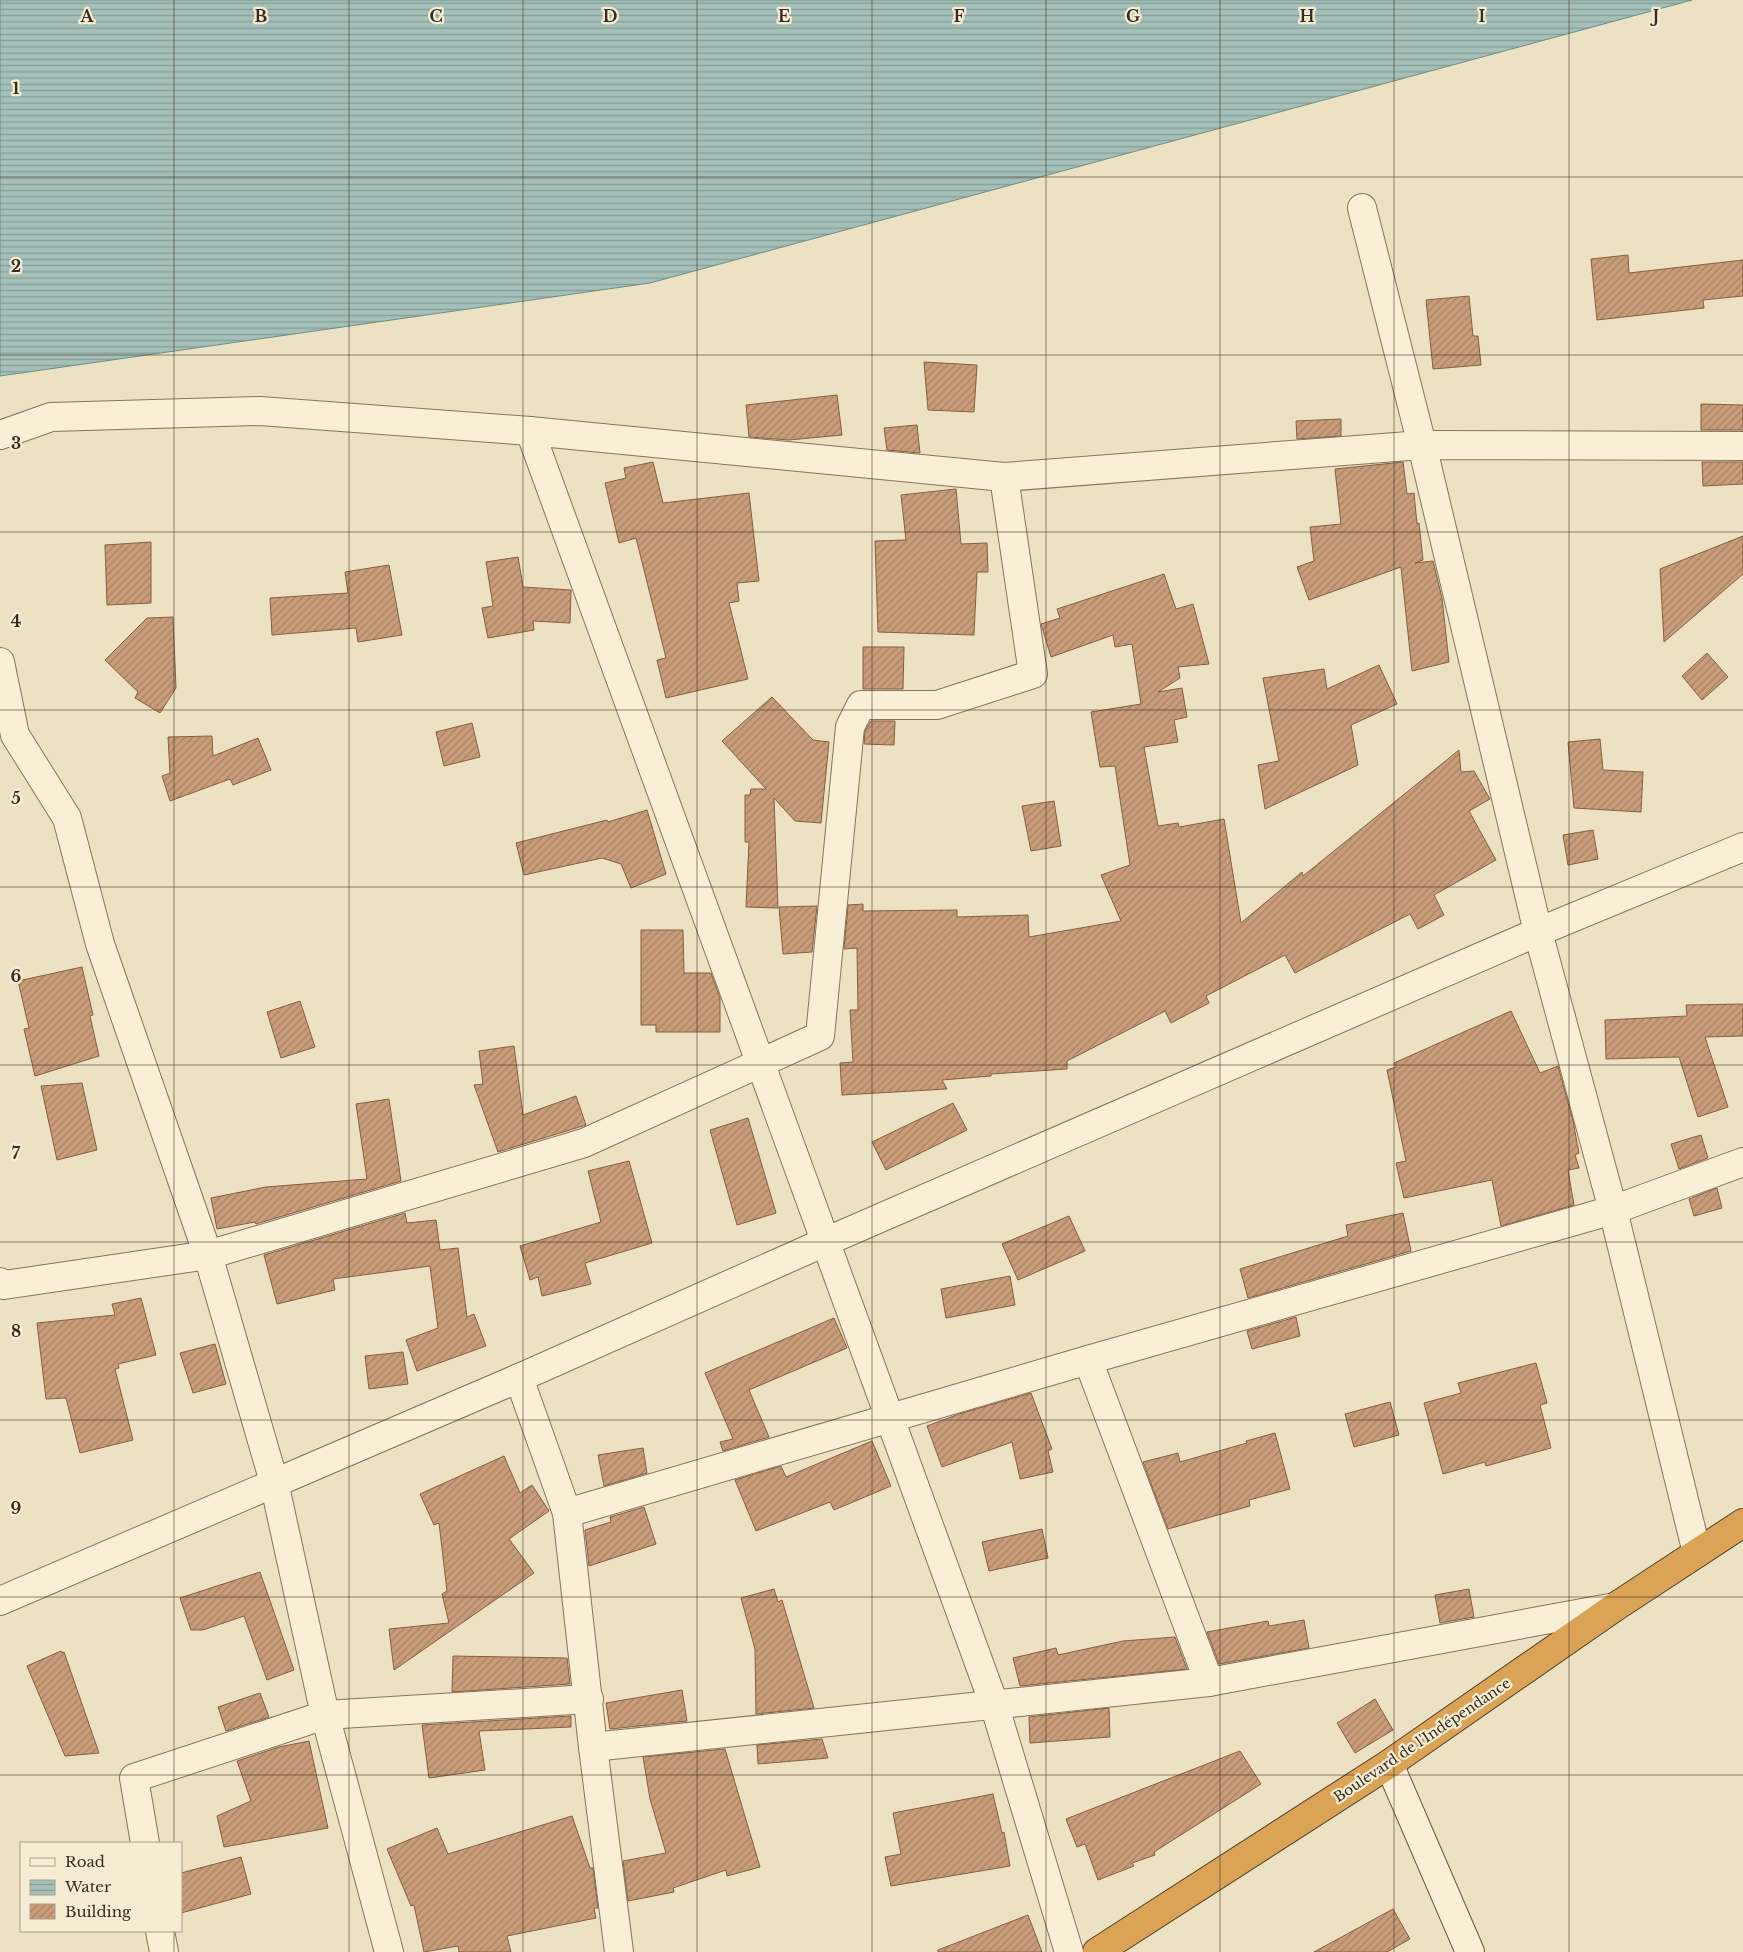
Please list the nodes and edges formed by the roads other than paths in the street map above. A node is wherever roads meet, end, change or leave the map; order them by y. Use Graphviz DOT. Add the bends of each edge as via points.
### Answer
graph roads {
  1 [pos="1362,208"];
  2 [pos="530,431"];
  3 [pos="0,434"];
  4 [pos="1422,445"];
  5 [pos="1743,446"];
  6 [pos="1004,477"];
  7 [pos="0,662"];
  8 [pos="7,742"];
  9 [pos="1743,847"];
  10 [pos="1538,932"];
  11 [pos="760,1063"];
  12 [pos="1743,1162"];
  13 [pos="1613,1210"];
  14 [pos="825,1242"];
  15 [pos="208,1254"];
  16 [pos="0,1282"];
  17 [pos="1088,1360"];
  18 [pos="520,1378"];
  19 [pos="890,1418"];
  20 [pos="274,1482"];
  21 [pos="566,1513"];
  22 [pos="1743,1523"];
  23 [pos="1697,1553"];
  24 [pos="0,1601"];
  25 [pos="1616,1607"];
  26 [pos="1209,1682"];
  27 [pos="588,1699"];
  28 [pos="994,1704"];
  29 [pos="325,1715"];
  30 [pos="593,1747"];
  31 [pos="1388,1764"];
  32 [pos="145,1842"];
  33 [pos="160,1932"];
  34 [pos="164,1952"];
  35 [pos="387,1952"];
  36 [pos="619,1952"];
  37 [pos="1069,1952"];
  38 [pos="1097,1952"];
  39 [pos="1470,1952"];
  1 -- 4 [label="street"];
  2 -- 3 [label="street" via="260,411 51,417"];
  2 -- 6 [label="street"];
  2 -- 11 [label="street"];
  4 -- 5 [label="street"];
  4 -- 6 [label="street"];
  4 -- 10 [label="street"];
  6 -- 11 [label="street" via="1033,674 937,705 861,705 850,727 820,1036"];
  7 -- 8 [label="street"];
  8 -- 15 [label="street" via="67,818 100,944"];
  9 -- 10 [label="street"];
  10 -- 13 [label="street"];
  10 -- 14 [label="street"];
  11 -- 14 [label="street"];
  11 -- 15 [label="street" via="584,1143"];
  12 -- 13 [label="street"];
  13 -- 17 [label="street"];
  13 -- 23 [label="street"];
  14 -- 18 [label="street"];
  14 -- 19 [label="street"];
  15 -- 16 [label="street" via="4,1285"];
  15 -- 20 [label="street"];
  17 -- 19 [label="street"];
  17 -- 26 [label="street"];
  18 -- 20 [label="street"];
  18 -- 21 [label="street"];
  19 -- 21 [label="street"];
  19 -- 28 [label="street"];
  20 -- 24 [label="street"];
  20 -- 29 [label="street"];
  21 -- 27 [label="street"];
  22 -- 23 [label="highway, Boulevard de l'Indépendance"];
  23 -- 25 [label="highway, Boulevard de l'Indépendance"];
  25 -- 26 [label="street"];
  25 -- 31 [label="highway, Boulevard de l'Indépendance"];
  26 -- 28 [label="street"];
  27 -- 29 [label="street"];
  27 -- 30 [label="street"];
  28 -- 30 [label="street"];
  28 -- 37 [label="street"];
  29 -- 32 [label="street" via="134,1778"];
  29 -- 35 [label="street"];
  30 -- 36 [label="street"];
  31 -- 38 [label="highway, Boulevard de l'Indépendance"];
  31 -- 39 [label="street"];
  33 -- 34 [label="street"];
}
